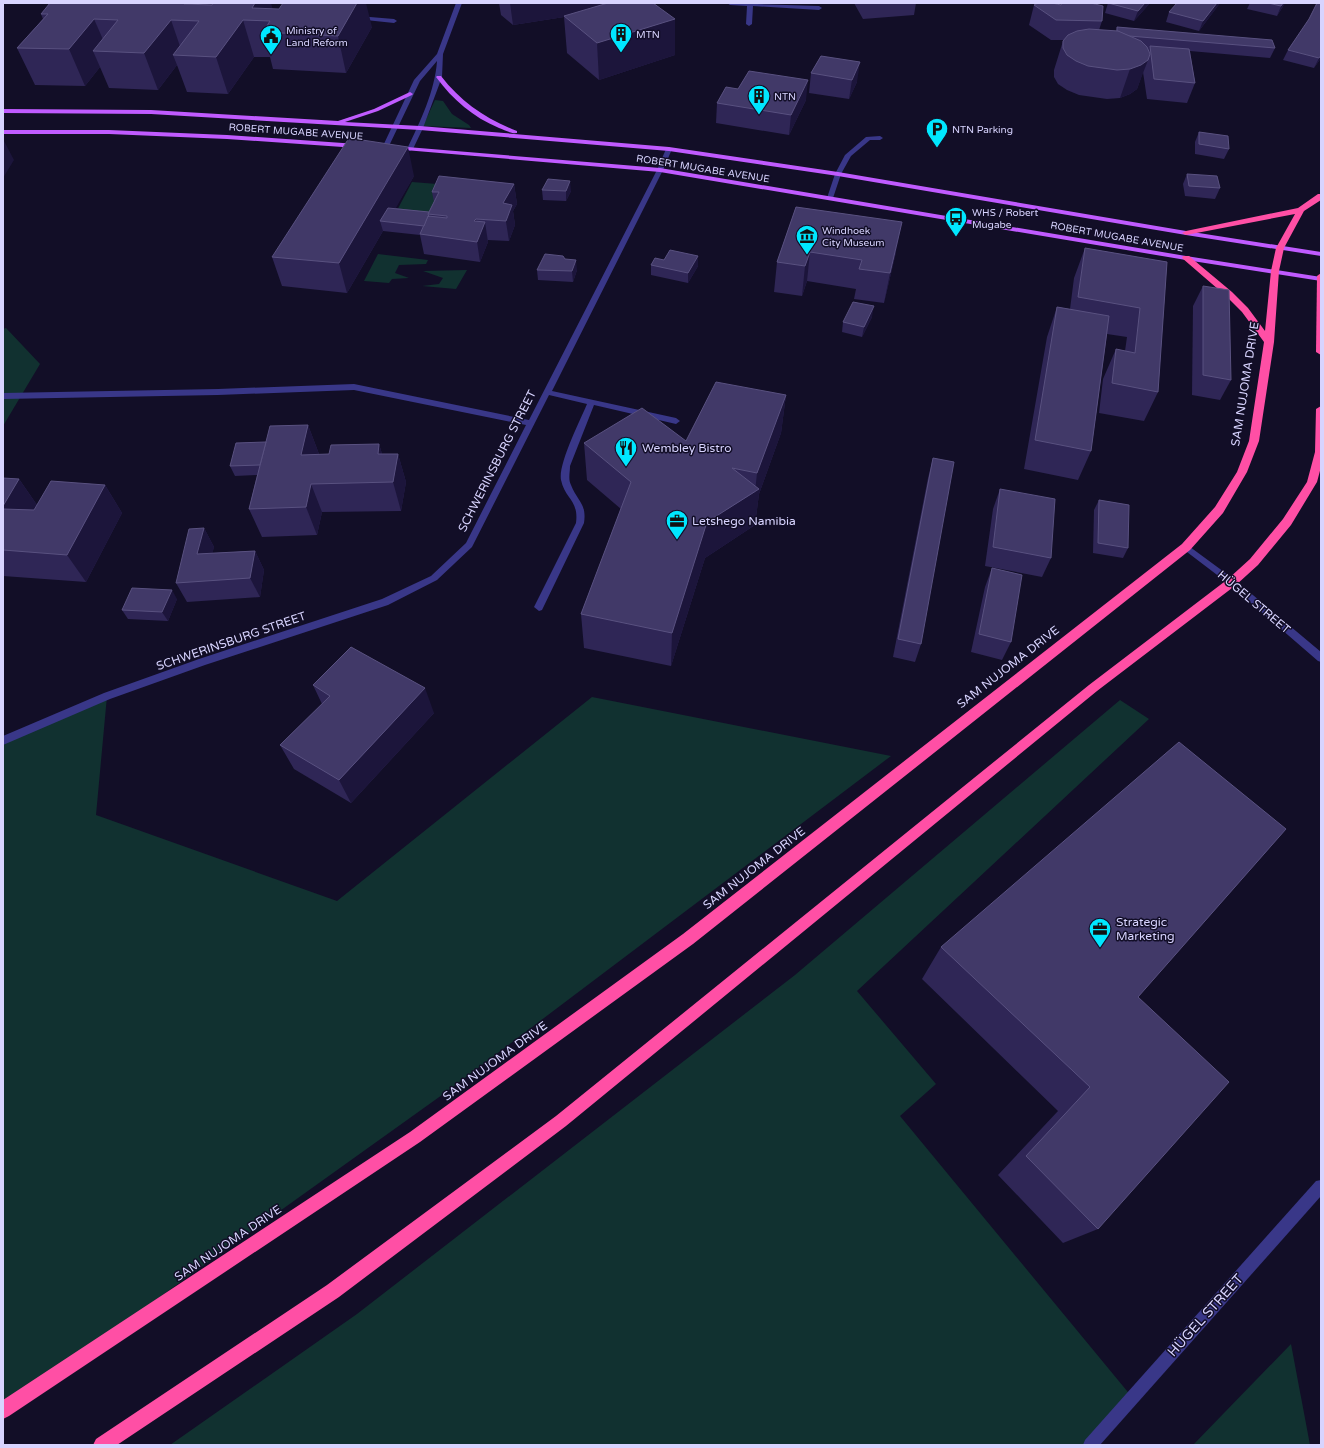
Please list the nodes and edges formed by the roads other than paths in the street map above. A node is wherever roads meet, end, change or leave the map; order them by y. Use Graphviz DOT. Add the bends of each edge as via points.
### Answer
graph roads {
  1 [pos="459,3"];
  2 [pos="730,3"];
  3 [pos="750,4"];
  4 [pos="819,8"];
  5 [pos="348,18"];
  6 [pos="394,21"];
  7 [pos="750,24"];
  8 [pos="440,54"];
  9 [pos="439,77"];
  10 [pos="410,94"];
  11 [pos="3,111"];
  12 [pos="328,124"];
  13 [pos="394,127"];
  14 [pos="420,128"];
  15 [pos="3,132"];
  16 [pos="531,137"];
  17 [pos="880,138"];
  18 [pos="361,146"];
  19 [pos="377,147"];
  20 [pos="385,148"];
  21 [pos="669,148"];
  22 [pos="410,149"];
  23 [pos="660,170"];
  24 [pos="838,174"];
  25 [pos="1321,196"];
  26 [pos="830,198"];
  27 [pos="1301,210"];
  28 [pos="1186,233"];
  29 [pos="1280,248"];
  30 [pos="1321,254"];
  31 [pos="1186,258"];
  32 [pos="1276,271"];
  33 [pos="1321,278"];
  34 [pos="1269,342"];
  35 [pos="1321,352"];
  36 [pos="546,392"];
  37 [pos="3,396"];
  38 [pos="591,403"];
  39 [pos="1321,409"];
  40 [pos="676,421"];
  41 [pos="530,423"];
  42 [pos="1186,547"];
  43 [pos="1232,582"];
  44 [pos="539,607"];
  45 [pos="1321,658"];
  46 [pos="3,741"];
  47 [pos="1321,1186"];
  48 [pos="3,1410"];
  49 [pos="102,1445"];
  50 [pos="1090,1445"];
  1 -- 8 [label="street"];
  2 -- 3 [label="street"];
  3 -- 4 [label="street"];
  3 -- 7 [label="street"];
  5 -- 6 [label="street"];
  8 -- 9 [label="street"];
  8 -- 10 [label="street" via="417,80"];
  9 -- 14 [label="street"];
  9 -- 16 [label="main road" via="459,101 479,115 499,127"];
  10 -- 12 [label="main road" via="356,118"];
  10 -- 13 [label="street"];
  11 -- 12 [label="main road, ROBERT MUGABE AVENUE" via="151,112"];
  12 -- 13 [label="main road, ROBERT MUGABE AVENUE"];
  13 -- 14 [label="main road, ROBERT MUGABE AVENUE"];
  13 -- 20 [label="street"];
  14 -- 16 [label="main road, ROBERT MUGABE AVENUE"];
  14 -- 22 [label="street"];
  15 -- 18 [label="main road, ROBERT MUGABE AVENUE" via="141,133"];
  16 -- 21 [label="main road, ROBERT MUGABE AVENUE"];
  17 -- 24 [label="street" via="868,138 848,155"];
  19 -- 20 [label="main road, ROBERT MUGABE AVENUE"];
  20 -- 22 [label="main road, ROBERT MUGABE AVENUE"];
  21 -- 23 [label="street, SCHWERINSBURG STREET"];
  21 -- 24 [label="main road, ROBERT MUGABE AVENUE"];
  22 -- 23 [label="main road, ROBERT MUGABE AVENUE"];
  23 -- 26 [label="main road, ROBERT MUGABE AVENUE"];
  23 -- 36 [label="street, SCHWERINSBURG STREET"];
  24 -- 26 [label="street"];
  24 -- 28 [label="main road, ROBERT MUGABE AVENUE"];
  25 -- 27 [label="highway, SAM NUJOMA DRIVE"];
  26 -- 31 [label="main road, ROBERT MUGABE AVENUE"];
  27 -- 28 [label="highway"];
  27 -- 29 [label="highway, SAM NUJOMA DRIVE"];
  28 -- 29 [label="main road, ROBERT MUGABE AVENUE"];
  29 -- 30 [label="main road, ROBERT MUGABE AVENUE"];
  29 -- 32 [label="highway, SAM NUJOMA DRIVE"];
  31 -- 32 [label="main road, ROBERT MUGABE AVENUE"];
  31 -- 34 [label="highway" via="1245,310"];
  32 -- 33 [label="main road, ROBERT MUGABE AVENUE"];
  32 -- 34 [label="highway, SAM NUJOMA DRIVE"];
  33 -- 35 [label="highway"];
  34 -- 42 [label="highway, SAM NUJOMA DRIVE" via="1254,440 1242,472 1219,510"];
  36 -- 38 [label="street"];
  36 -- 41 [label="street, SCHWERINSBURG STREET"];
  37 -- 41 [label="street" via="354,387"];
  38 -- 40 [label="street"];
  38 -- 44 [label="street" via="565,473 565,480 580,505 581,517"];
  39 -- 43 [label="highway" via="1320,452 1312,482 1287,522 1254,562"];
  41 -- 46 [label="street, SCHWERINSBURG STREET" via="469,545 434,578 386,602 107,696"];
  42 -- 43 [label="street, HÜGEL STREET"];
  42 -- 48 [label="highway, SAM NUJOMA DRIVE" via="682,944 415,1137"];
  43 -- 45 [label="street, HÜGEL STREET"];
  43 -- 49 [label="highway" via="1093,688 561,1121 333,1291"];
  47 -- 50 [label="street, HÜGEL STREET"];
}
